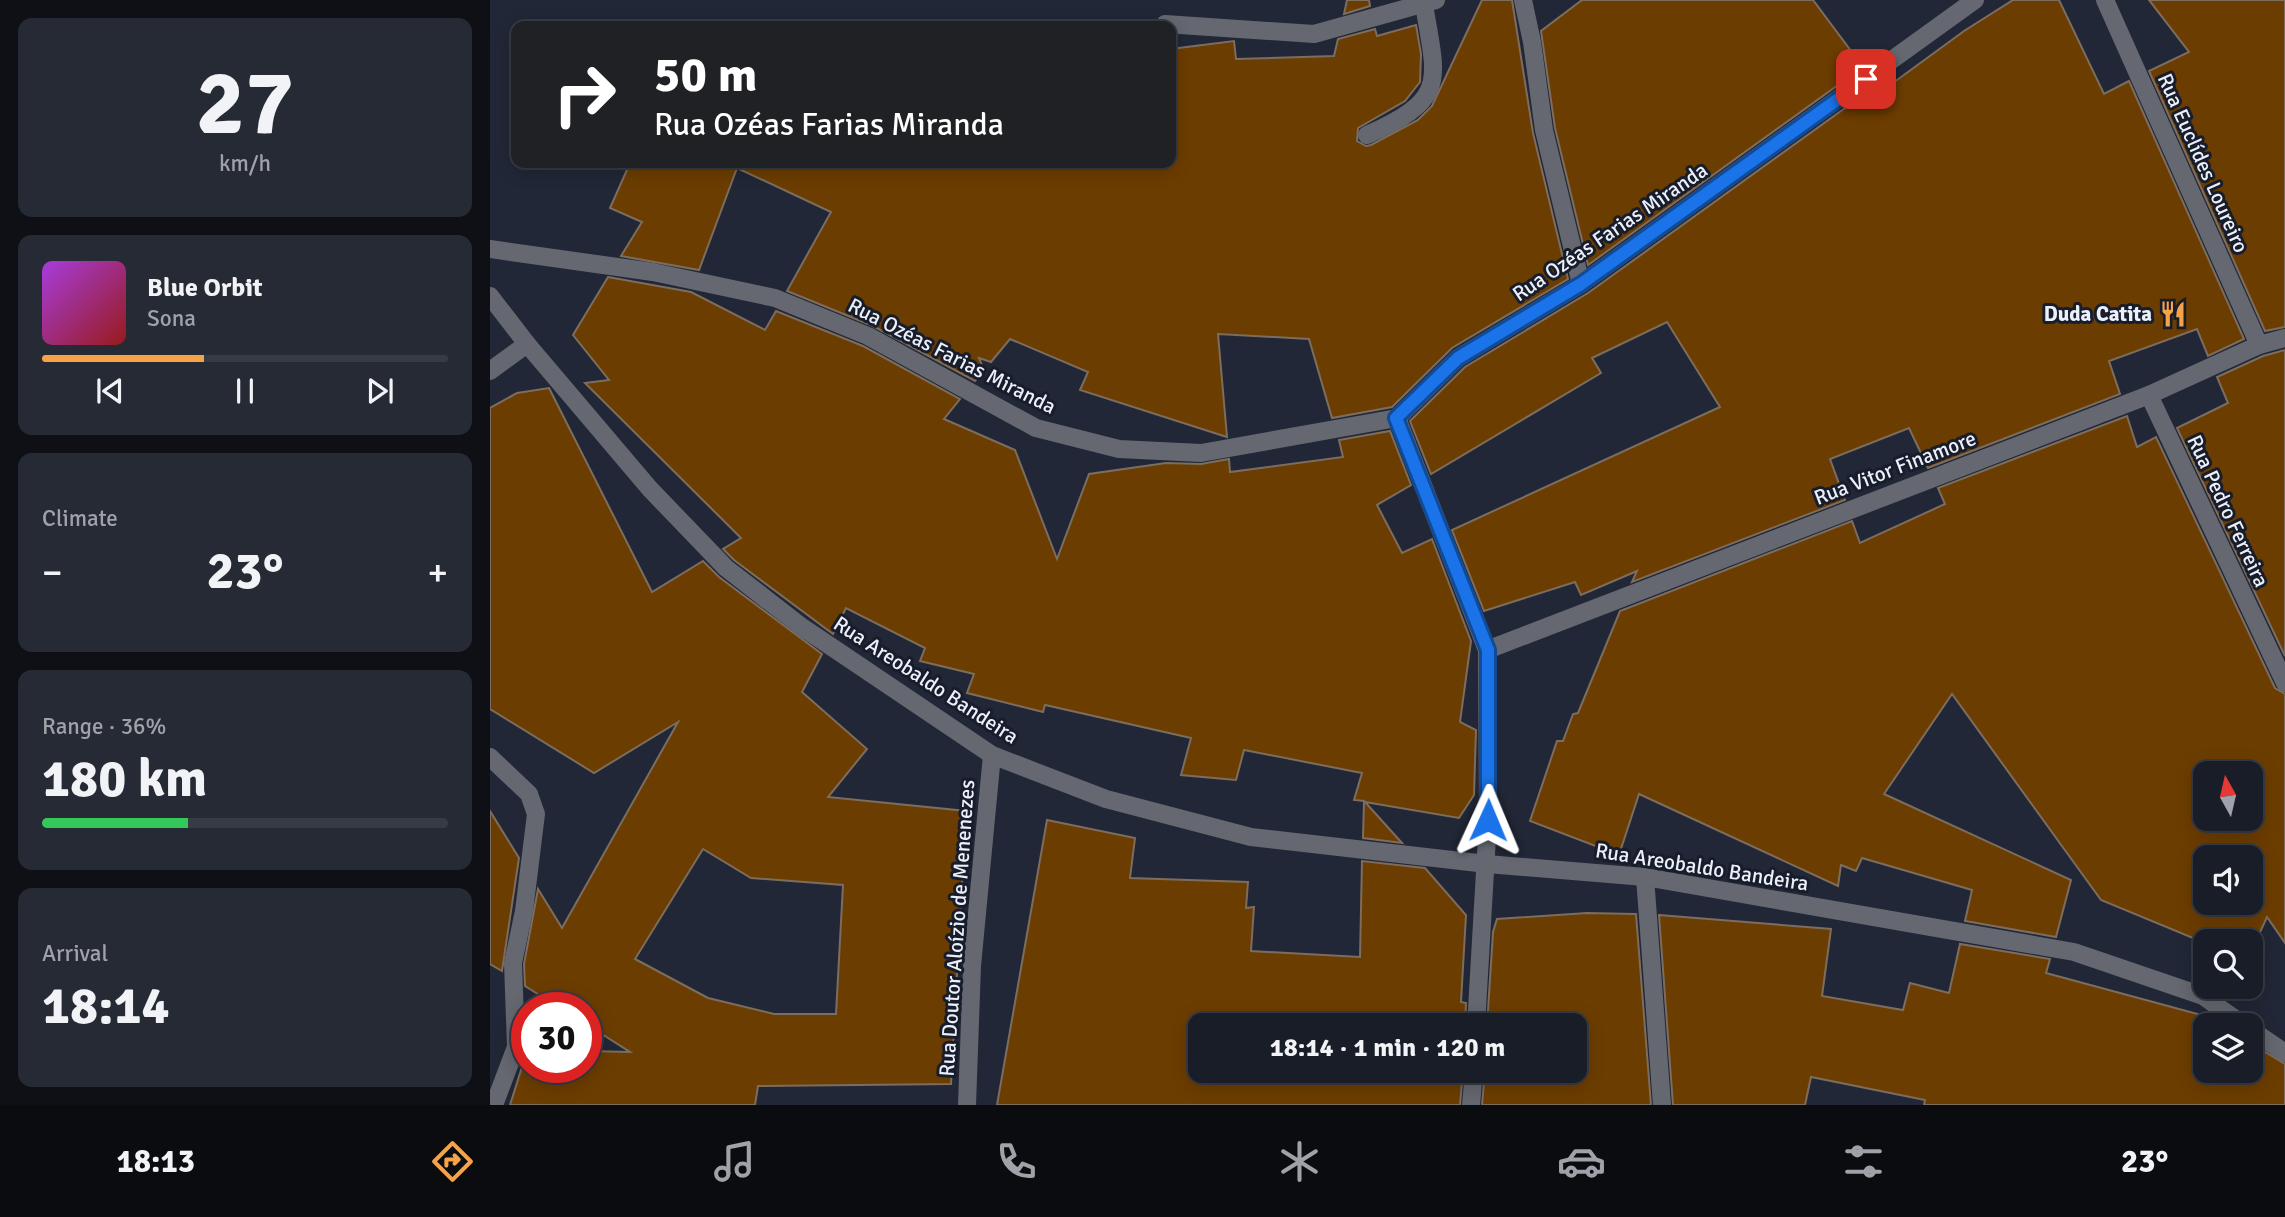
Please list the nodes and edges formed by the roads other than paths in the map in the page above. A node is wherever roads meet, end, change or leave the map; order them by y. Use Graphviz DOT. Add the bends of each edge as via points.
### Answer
graph roads {
  1 [pos="1523,0"];
  2 [pos="1975,0"];
  3 [pos="2105,0"];
  4 [pos="1430,2"];
  5 [pos="1176,25"];
  6 [pos="1367,135"];
  7 [pos="490,249"];
  8 [pos="1581,284"];
  9 [pos="490,296"];
  10 [pos="2285,338"];
  11 [pos="527,344"];
  12 [pos="2259,345"];
  13 [pos="490,371"];
  14 [pos="2149,395"];
  15 [pos="1396,418"];
  16 [pos="1488,650"];
  17 [pos="2285,683"];
  18 [pos="992,755"];
  19 [pos="490,757"];
  20 [pos="1487,864"];
  21 [pos="1645,877"];
  22 [pos="1477,1013"];
  23 [pos="2227,1013"];
  24 [pos="2263,1038"];
  25 [pos="2285,1054"];
  26 [pos="1473,1083"];
  27 [pos="495,1105"];
  28 [pos="967,1105"];
  29 [pos="1471,1105"];
  30 [pos="1662,1105"];
  1 -- 8 [label="street" via="1544,130"];
  2 -- 8 [label="street, Rua Ozéas Farias Miranda"];
  3 -- 12 [label="street, Rua Euclídes Loureiro"];
  4 -- 5 [label="street" via="1314,34"];
  4 -- 6 [label="street" via="1436,72 1430,93 1400,120"];
  7 -- 15 [label="street, Rua Ozéas Farias Miranda" via="653,272 775,298 869,336 1036,428 1119,449 1201,453"];
  8 -- 15 [label="street, Rua Ozéas Farias Miranda" via="1458,358"];
  9 -- 11 [label="street, Rua Areobaldo Bandeira"];
  10 -- 12 [label="street, Rua Vitor Finamore"];
  11 -- 13 [label="street"];
  11 -- 18 [label="street, Rua Areobaldo Bandeira" via="650,489 726,568 802,627"];
  12 -- 14 [label="street, Rua Vitor Finamore"];
  14 -- 16 [label="street, Rua Vitor Finamore"];
  14 -- 17 [label="street, Rua Pedro Ferreira"];
  15 -- 16 [label="street"];
  16 -- 20 [label="street"];
  18 -- 20 [label="street, Rua Areobaldo Bandeira" via="1106,799 1251,837"];
  18 -- 28 [label="street, Rua Doutor Aloízio de Menenezes" via="972,966"];
  19 -- 27 [label="street" via="529,794 536,814 513,963 516,1047"];
  20 -- 21 [label="street, Rua Areobaldo Bandeira"];
  20 -- 22 [label="street"];
  21 -- 23 [label="street, Rua Areobaldo Bandeira" via="2074,952 2203,996"];
  21 -- 30 [label="street"];
  24 -- 25 [label="street"];
  26 -- 29 [label="street"];
}
